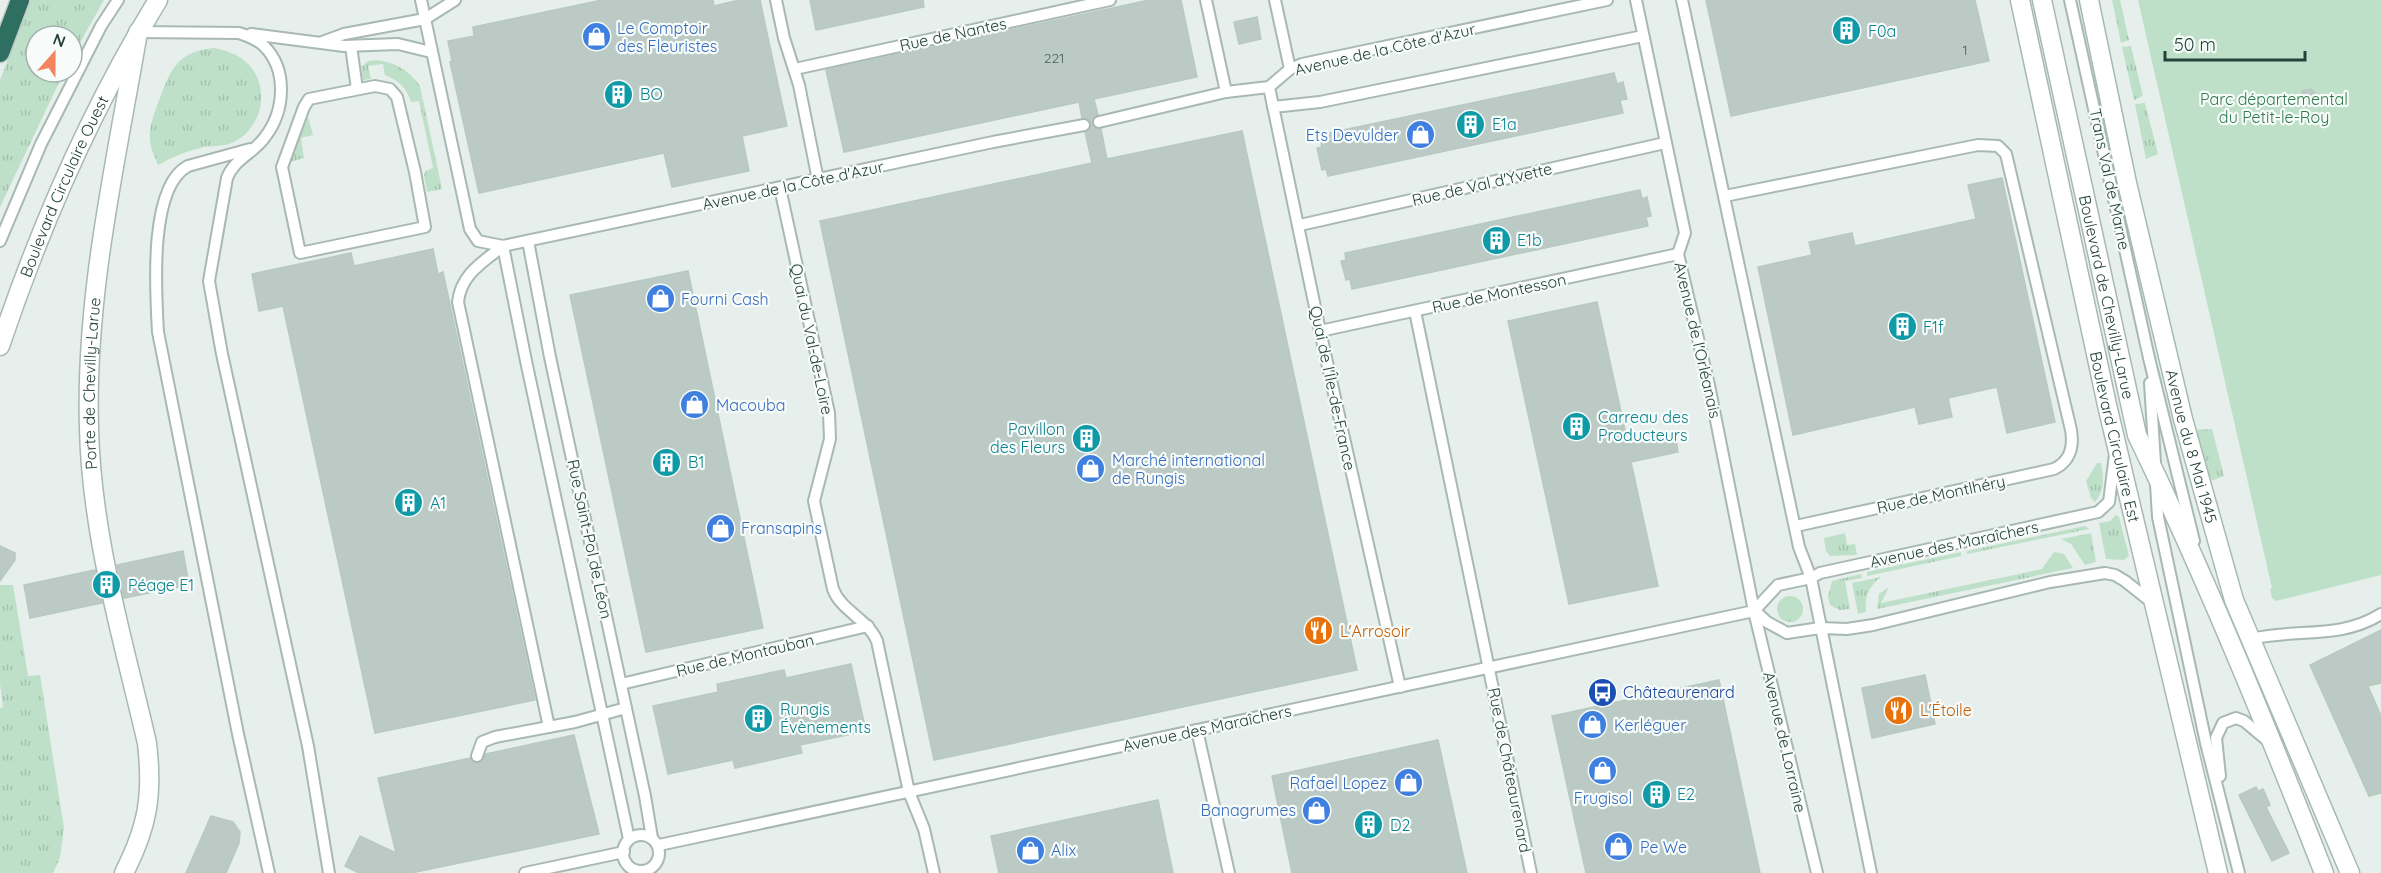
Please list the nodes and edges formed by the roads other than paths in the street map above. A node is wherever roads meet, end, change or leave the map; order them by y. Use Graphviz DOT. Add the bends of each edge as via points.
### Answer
graph roads {
  1 [pos="20,0"];
  2 [pos="118,0"];
  3 [pos="158,0"];
  4 [pos="421,0"];
  5 [pos="455,0"];
  6 [pos="776,0"];
  7 [pos="1110,0"];
  8 [pos="1206,0"];
  9 [pos="1275,0"];
  10 [pos="1607,0"];
  11 [pos="1636,0"];
  12 [pos="1682,0"];
  13 [pos="2020,0"];
  14 [pos="2042,0"];
  15 [pos="2070,0"];
  16 [pos="2089,0"];
  17 [pos="425,19"];
  18 [pos="138,32"];
  19 [pos="239,33"];
  20 [pos="1643,36"];
  21 [pos="316,43"];
  22 [pos="351,46"];
  23 [pos="431,52"];
  24 [pos="0,53"];
  25 [pos="795,69"];
  26 [pos="1290,69"];
  27 [pos="1269,87"];
  28 [pos="357,89"];
  29 [pos="1226,92"];
  30 [pos="1273,106"];
  31 [pos="1099,122"];
  32 [pos="1084,125"];
  33 [pos="1665,143"];
  34 [pos="256,147"];
  35 [pos="818,180"];
  36 [pos="780,188"];
  37 [pos="1725,196"];
  38 [pos="1300,225"];
  39 [pos="0,241"];
  40 [pos="528,241"];
  41 [pos="503,246"];
  42 [pos="1678,254"];
  43 [pos="1415,311"];
  44 [pos="1320,331"];
  45 [pos="0,346"];
  46 [pos="2149,358"];
  47 [pos="2117,449"];
  48 [pos="2155,471"];
  49 [pos="1796,526"];
  50 [pos="1811,578"];
  51 [pos="2205,585"];
  52 [pos="2154,604"];
  53 [pos="1754,611"];
  54 [pos="2381,614"];
  55 [pos="868,626"];
  56 [pos="1820,628"];
  57 [pos="2252,639"];
  58 [pos="1490,666"];
  59 [pos="621,684"];
  60 [pos="1400,687"];
  61 [pos="626,708"];
  62 [pos="602,714"];
  63 [pos="549,727"];
  64 [pos="1197,730"];
  65 [pos="2273,745"];
  66 [pos="477,756"];
  67 [pos="909,792"];
  68 [pos="2223,806"];
  69 [pos="629,838"];
  70 [pos="655,841"];
  71 [pos="624,852"];
  72 [pos="643,872"];
  73 [pos="124,873"];
  74 [pos="269,873"];
  75 [pos="328,873"];
  76 [pos="525,873"];
  77 [pos="934,873"];
  78 [pos="1229,873"];
  79 [pos="1532,873"];
  80 [pos="1816,873"];
  81 [pos="1871,873"];
  82 [pos="2218,873"];
  83 [pos="2239,873"];
  84 [pos="2324,873"];
  85 [pos="2350,873"];
  1 -- 24 [label="highway"];
  2 -- 39 [label="lane" via="41,144"];
  3 -- 18 [label="street, Boulevard Circulaire Ouest"];
  4 -- 17 [label="lane"];
  5 -- 17 [label="lane"];
  6 -- 25 [label="lane"];
  7 -- 25 [label="lane, Rue de Nantes"];
  8 -- 29 [label="lane"];
  9 -- 26 [label="lane"];
  10 -- 26 [label="lane, Avenue de la Côte d'Azur"];
  11 -- 20 [label="lane, Avenue de l'Orléanais"];
  12 -- 37 [label="lane"];
  13 -- 47 [label="street, Boulevard Circulaire Est"];
  14 -- 48 [label="street, Boulevard de Chevilly-Larue" via="2130,412"];
  15 -- 46 [label="lane, Trans Val de Marne"];
  16 -- 57 [label="street, Avenue du 8 Mai 1945" via="2183,419 2234,600"];
  17 -- 21 [label="lane"];
  17 -- 23 [label="lane"];
  18 -- 19 [label="lane"];
  18 -- 45 [label="street, Boulevard Circulaire Ouest" via="56,194"];
  18 -- 73 [label="street, Porte de Chevilly-Larue" via="101,249 90,358 89,428 96,505 150,763 147,818"];
  19 -- 21 [label="lane"];
  19 -- 34 [label="lane" via="264,46 276,64 281,82 275,122"];
  20 -- 30 [label="lane" via="1320,102"];
  20 -- 33 [label="lane, Avenue de l'Orléanais"];
  21 -- 22 [label="lane"];
  22 -- 23 [label="lane" via="398,44"];
  22 -- 28 [label="lane"];
  23 -- 41 [label="lane" via="470,229 478,241"];
  25 -- 35 [label="lane"];
  26 -- 27 [label="lane, Avenue de la Côte d'Azur"];
  27 -- 29 [label="lane"];
  27 -- 30 [label="lane, Quai de l'Île-de-France"];
  28 -- 28 [label="lane" via="306,101 282,163 300,253 424,227 395,92 385,86"];
  29 -- 31 [label="lane"];
  30 -- 38 [label="lane, Quai de l'Île-de-France"];
  32 -- 35 [label="lane, Avenue de la Côte d'Azur"];
  33 -- 38 [label="lane, Rue de Val d'Yvette"];
  33 -- 42 [label="lane, Avenue de l'Orléanais" via="1685,233"];
  34 -- 74 [label="lane" via="188,166 176,176 166,196 159,229 155,285 158,332"];
  34 -- 75 [label="lane" via="230,171 209,281 308,746"];
  35 -- 36 [label="lane, Avenue de la Côte d'Azur"];
  36 -- 40 [label="lane, Avenue de la Côte d'Azur"];
  36 -- 55 [label="lane, Quai du Val-de-Loire" via="829,413 830,439 814,501 834,593"];
  37 -- 49 [label="lane"];
  37 -- 49 [label="lane, Rue de Montlhéry" via="1978,145 1998,146 2006,154 2073,443 2066,460 2054,469"];
  38 -- 44 [label="lane, Quai de l'Île-de-France"];
  40 -- 41 [label="lane, Avenue de la Côte d'Azur"];
  40 -- 59 [label="lane, Rue Saint-Pol de Léon"];
  41 -- 62 [label="lane, Rue Saint-Pol de Léon"];
  41 -- 63 [label="lane" via="466,276 458,302"];
  42 -- 43 [label="lane, Rue de Montesson"];
  42 -- 53 [label="lane, Avenue de l'Orléanais"];
  43 -- 44 [label="lane, Rue de Montesson"];
  43 -- 58 [label="lane, Rue de Châteaurenard"];
  44 -- 60 [label="lane, Quai de l'Île-de-France"];
  46 -- 48 [label="lane"];
  46 -- 51 [label="lane"];
  47 -- 50 [label="lane, Avenue des Maraîchers" via="2109,502 2098,512 1831,570"];
  47 -- 52 [label="street, Boulevard Circulaire Est"];
  48 -- 51 [label="street, Boulevard de Chevilly-Larue"];
  48 -- 68 [label="lane" via="2158,517"];
  49 -- 50 [label="lane"];
  50 -- 53 [label="lane, Avenue des Maraîchers" via="1778,585"];
  50 -- 56 [label="lane"];
  51 -- 65 [label="street, Boulevard de Chevilly-Larue"];
  52 -- 56 [label="lane" via="2125,581 2105,573 2050,582 1873,625"];
  52 -- 82 [label="street, Boulevard Circulaire Est"];
  53 -- 56 [label="lane" via="1787,633"];
  53 -- 58 [label="lane, Avenue des Maraîchers"];
  53 -- 80 [label="lane, Avenue de Lorraine"];
  54 -- 57 [label="lane" via="2366,623 2317,634 2277,633"];
  55 -- 59 [label="lane, Rue de Montauban"];
  55 -- 67 [label="lane, Quai du Val-de-Loire" via="877,641"];
  56 -- 81 [label="lane"];
  57 -- 85 [label="street, Avenue du 8 Mai 1945"];
  58 -- 60 [label="lane, Avenue des Maraîchers"];
  58 -- 79 [label="lane, Rue de Châteaurenard"];
  59 -- 61 [label="lane, Rue Saint-Pol de Léon"];
  60 -- 64 [label="lane, Avenue des Maraîchers"];
  61 -- 62 [label="lane"];
  61 -- 70 [label="lane, Rue Saint-Pol de Léon"];
  62 -- 63 [label="lane"];
  62 -- 69 [label="lane, Rue Saint-Pol de Léon"];
  63 -- 66 [label="lane" via="482,742"];
  64 -- 67 [label="lane, Avenue des Maraîchers"];
  64 -- 78 [label="lane"];
  65 -- 68 [label="lane" via="2244,721 2236,718 2223,723 2216,738"];
  65 -- 84 [label="street, Boulevard de Chevilly-Larue"];
  67 -- 70 [label="lane, Avenue des Maraîchers"];
  67 -- 77 [label="lane, Quai du Val-de-Loire" via="924,829"];
  68 -- 83 [label="lane"];
  69 -- 70 [label="lane" via="642,835"];
  69 -- 71 [label="lane"];
  70 -- 72 [label="lane" via="660,853 654,866"];
  71 -- 72 [label="lane" via="630,867"];
  71 -- 76 [label="lane"];
}
